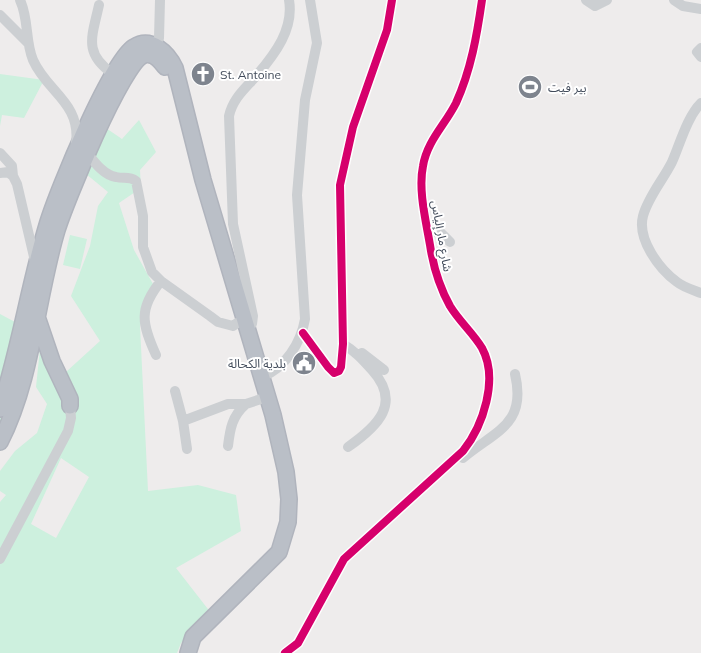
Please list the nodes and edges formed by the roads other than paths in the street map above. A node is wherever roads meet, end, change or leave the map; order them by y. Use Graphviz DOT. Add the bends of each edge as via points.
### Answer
graph roads {
  1 [pos="20,0"];
  2 [pos="160,0"];
  3 [pos="289,0"];
  4 [pos="310,0"];
  5 [pos="392,0"];
  6 [pos="482,0"];
  7 [pos="586,0"];
  8 [pos="607,0"];
  9 [pos="674,0"];
  10 [pos="99,5"];
  11 [pos="701,9"];
  12 [pos="0,16"];
  13 [pos="28,42"];
  14 [pos="154,45"];
  15 [pos="701,48"];
  16 [pos="701,57"];
  17 [pos="113,74"];
  18 [pos="701,103"];
  19 [pos="82,152"];
  20 [pos="0,153"];
  21 [pos="0,173"];
  22 [pos="13,176"];
  23 [pos="428,234"];
  24 [pos="450,242"];
  25 [pos="36,264"];
  26 [pos="161,281"];
  27 [pos="701,293"];
  28 [pos="36,314"];
  29 [pos="241,325"];
  30 [pos="33,331"];
  31 [pos="303,333"];
  32 [pos="343,344"];
  33 [pos="354,352"];
  34 [pos="156,355"];
  35 [pos="45,357"];
  36 [pos="26,363"];
  37 [pos="384,370"];
  38 [pos="515,374"];
  39 [pos="262,377"];
  40 [pos="175,391"];
  41 [pos="261,399"];
  42 [pos="246,404"];
  43 [pos="70,406"];
  44 [pos="0,410"];
  45 [pos="183,422"];
  46 [pos="0,442"];
  47 [pos="228,446"];
  48 [pos="348,447"];
  49 [pos="187,449"];
  50 [pos="445,468"];
  51 [pos="0,559"];
  52 [pos="260,569"];
  53 [pos="188,653"];
  54 [pos="285,653"];
  1 -- 13 [label="street" via="28,26"];
  2 -- 14 [label="street" via="159,38"];
  3 -- 29 [label="street" via="290,18 282,40 234,102 229,116 233,224 253,316 252,324"];
  4 -- 31 [label="street" via="317,42 305,100 297,195 306,303"];
  5 -- 32 [label="street" via="387,30 354,127 340,185"];
  6 -- 23 [label="street, شارع مار إلياس" via="476,41 463,85 449,115 432,139 423,164"];
  7 -- 8 [label="street" via="594,6"];
  9 -- 11 [label="street" via="683,6"];
  10 -- 17 [label="street" via="92,50 98,64"];
  12 -- 13 [label="street"];
  13 -- 19 [label="street" via="39,71 68,105"];
  14 -- 17 [label="highway" via="147,43 134,47"];
  14 -- 29 [label="highway" via="169,56 175,68"];
  15 -- 16 [label="street" via="697,52"];
  17 -- 19 [label="highway"];
  18 -- 27 [label="street" via="643,214 641,226 648,246 668,274 678,283"];
  19 -- 25 [label="highway" via="53,207"];
  19 -- 26 [label="street" via="110,175 136,181 143,216 144,252 152,272"];
  19 -- 28 [label="highway"];
  19 -- 29 [label="highway" via="133,64 146,55 159,59 165,67 176,101"];
  20 -- 22 [label="street" via="12,166"];
  21 -- 22 [label="street" via="8,172"];
  22 -- 25 [label="street"];
  23 -- 24 [label="street" via="431,231 442,233"];
  23 -- 50 [label="street, شارع مار إلياس" via="440,285 451,307 482,348 488,378 486,408 476,433"];
  25 -- 44 [label="highway"];
  26 -- 29 [label="street" via="218,322"];
  26 -- 34 [label="street" via="148,299 144,320"];
  28 -- 30 [label="highway"];
  28 -- 43 [label="highway"];
  29 -- 39 [label="highway"];
  29 -- 41 [label="highway"];
  30 -- 35 [label="highway"];
  30 -- 36 [label="highway"];
  31 -- 32 [label="street" via="334,372 339,372 341,367"];
  31 -- 39 [label="street" via="281,366"];
  32 -- 33 [label="street"];
  33 -- 37 [label="street" via="364,354"];
  33 -- 48 [label="street" via="382,383 387,400 375,424"];
  35 -- 36 [label="highway"];
  35 -- 43 [label="highway"];
  36 -- 46 [label="highway" via="12,415"];
  38 -- 50 [label="street" via="517,401 509,423 452,467"];
  39 -- 52 [label="highway" via="284,463 289,508 285,537 279,552 272,562"];
  40 -- 45 [label="street"];
  41 -- 42 [label="street"];
  41 -- 52 [label="highway" via="281,472 284,502 278,536"];
  42 -- 45 [label="street" via="228,404"];
  42 -- 47 [label="street" via="232,421"];
  43 -- 51 [label="street" via="68,431"];
  45 -- 49 [label="street"];
  50 -- 54 [label="street, شارع مار إلياس" via="344,559 298,644"];
  52 -- 53 [label="highway" via="193,638"];
}
